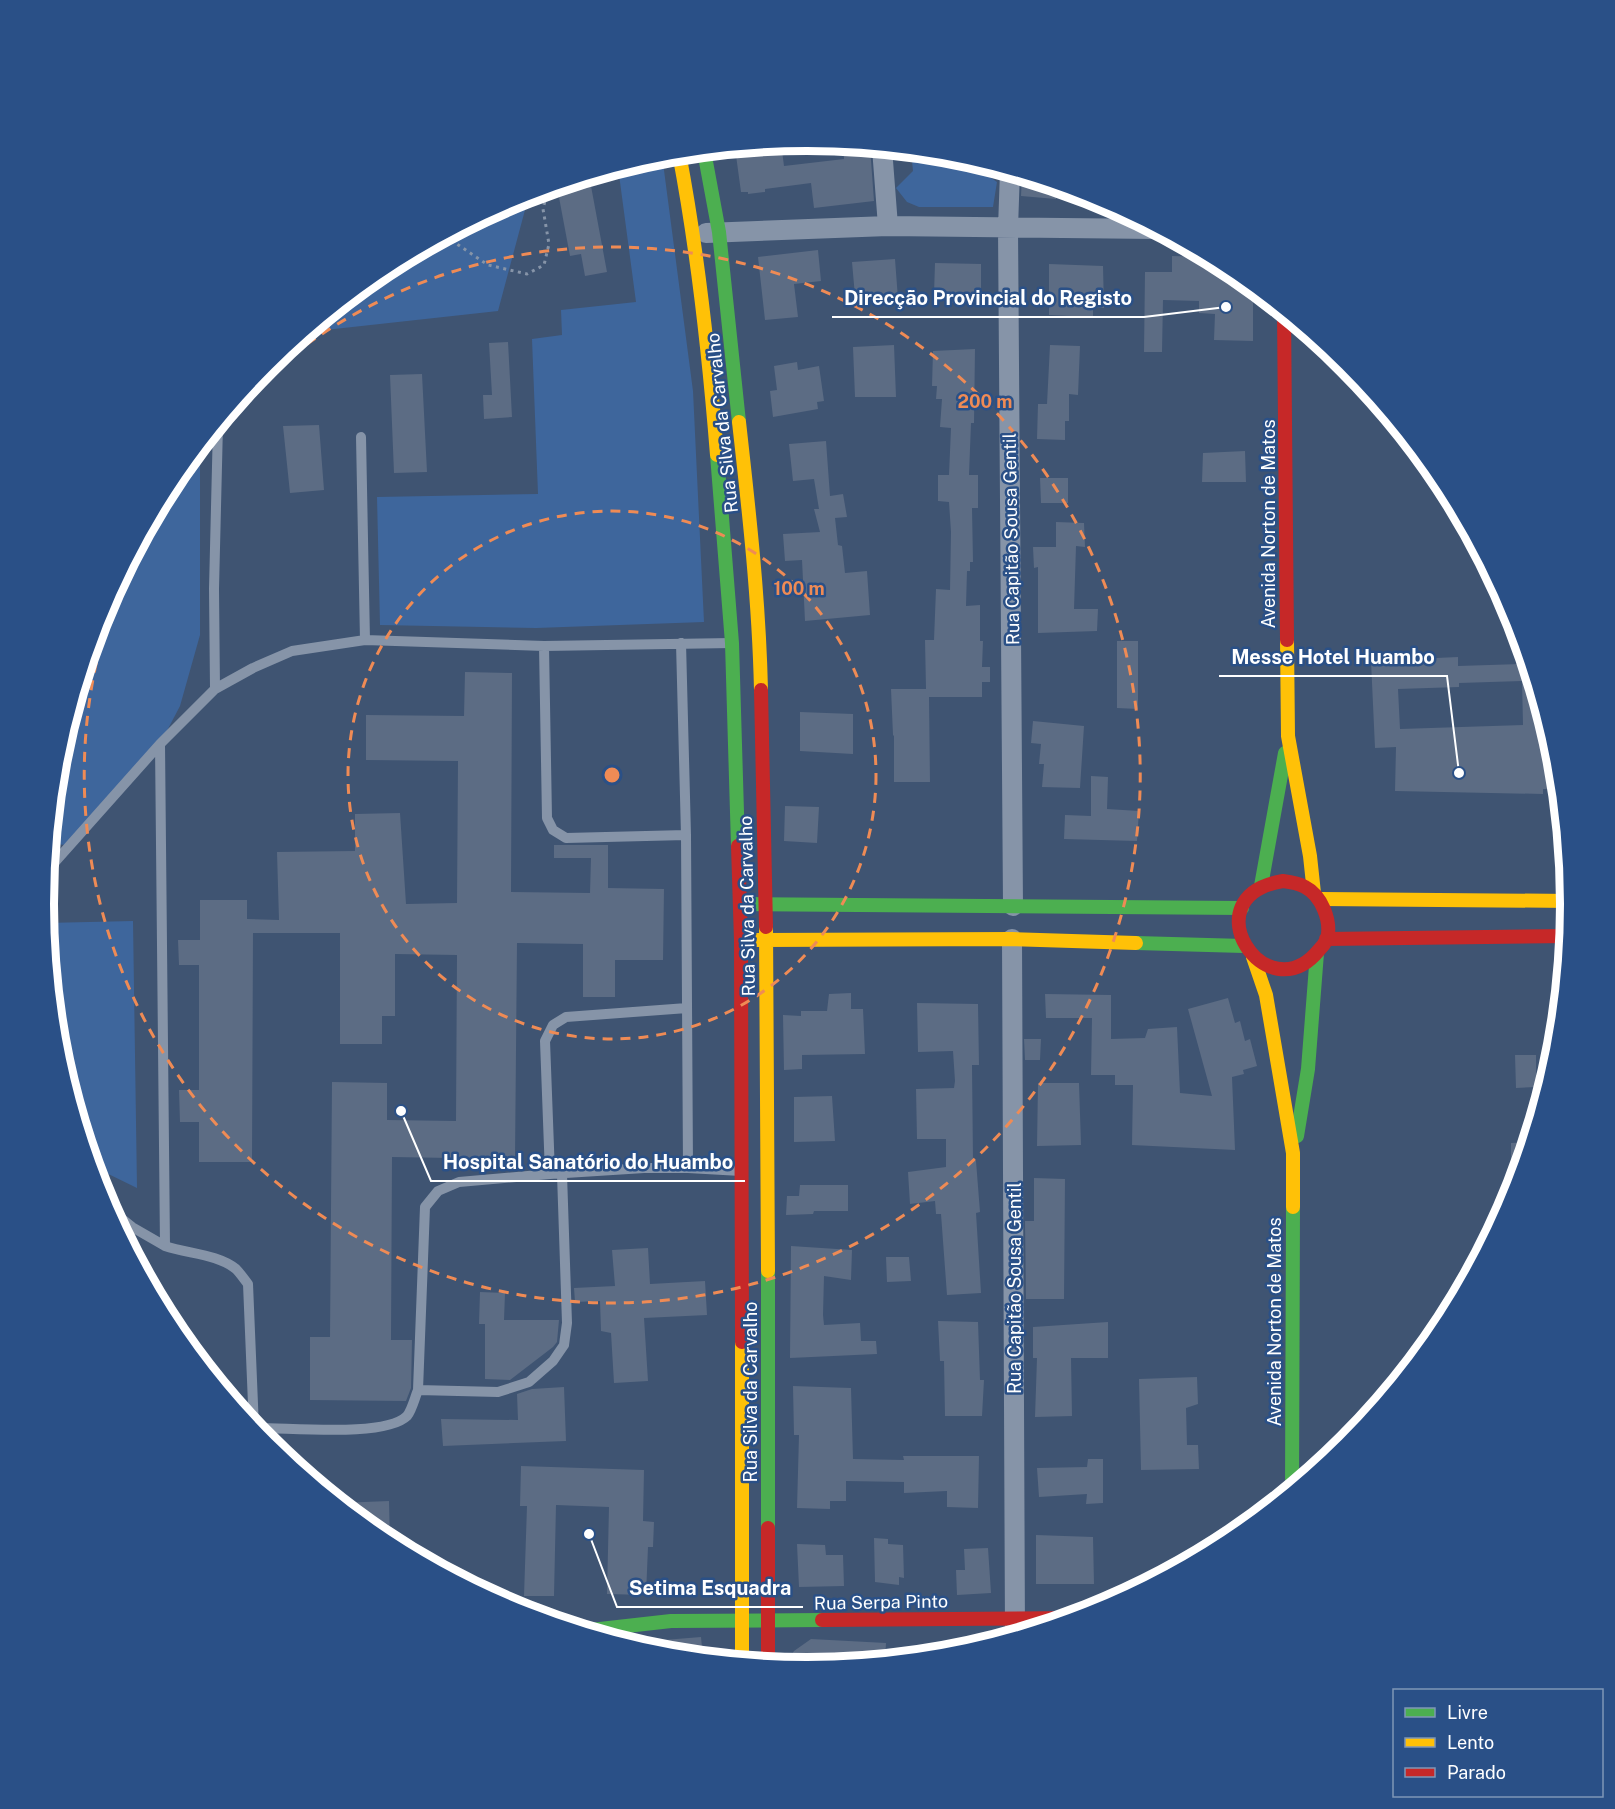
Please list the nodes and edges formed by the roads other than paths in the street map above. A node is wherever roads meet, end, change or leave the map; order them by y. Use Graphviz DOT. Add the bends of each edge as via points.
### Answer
graph roads {
  1 [pos="883,155"];
  2 [pos="705,158"];
  3 [pos="681,162"];
  4 [pos="1010,179"];
  5 [pos="888,226"];
  6 [pos="1008,228"];
  7 [pos="1141,229"];
  8 [pos="719,231"];
  9 [pos="694,233"];
  10 [pos="1284,322"];
  11 [pos="737,390"];
  12 [pos="712,391"];
  13 [pos="218,437"];
  14 [pos="361,437"];
  15 [pos="752,538"];
  16 [pos="724,539"];
  17 [pos="366,640"];
  18 [pos="746,642"];
  19 [pos="681,643"];
  20 [pos="544,645"];
  21 [pos="215,689"];
  22 [pos="1288,736"];
  23 [pos="160,744"];
  24 [pos="686,835"];
  25 [pos="56,861"];
  26 [pos="1261,886"];
  27 [pos="1317,896"];
  28 [pos="1561,901"];
  29 [pos="740,904"];
  30 [pos="766,904"];
  31 [pos="1013,906"];
  32 [pos="1242,908"];
  33 [pos="1560,936"];
  34 [pos="766,939"];
  35 [pos="1012,939"];
  36 [pos="1326,939"];
  37 [pos="741,940"];
  38 [pos="1249,952"];
  39 [pos="1317,953"];
  40 [pos="687,1008"];
  41 [pos="1293,1153"];
  42 [pos="688,1168"];
  43 [pos="755,1171"];
  44 [pos="550,1174"];
  45 [pos="562,1174"];
  46 [pos="124,1220"];
  47 [pos="165,1246"];
  48 [pos="742,1309"];
  49 [pos="768,1309"];
  50 [pos="418,1390"];
  51 [pos="253,1414"];
  52 [pos="267,1428"];
  53 [pos="1292,1481"];
  54 [pos="743,1488"];
  55 [pos="769,1489"];
  56 [pos="742,1621"];
  57 [pos="768,1621"];
  58 [pos="1015,1627"];
  59 [pos="599,1628"];
  60 [pos="742,1655"];
  61 [pos="768,1656"];
  1 -- 5 [label="street"];
  2 -- 8 [label="street, Rua Silva da Carvalho"];
  3 -- 9 [label="street, Rua Silva da Carvalho"];
  4 -- 6 [label="street, Rua Capitão Sousa Gentil"];
  5 -- 6 [label="street"];
  5 -- 8 [label="street"];
  6 -- 7 [label="street"];
  6 -- 31 [label="street, Rua Capitão Sousa Gentil"];
  8 -- 9 [label="street"];
  8 -- 11 [label="street, Rua Silva da Carvalho"];
  9 -- 12 [label="street, Rua Silva da Carvalho"];
  10 -- 22 [label="street, Avenida Norton de Matos"];
  11 -- 12 [label="street"];
  11 -- 15 [label="street, Rua Silva da Carvalho"];
  12 -- 16 [label="street, Rua Silva da Carvalho"];
  13 -- 21 [label="lane"];
  14 -- 17 [label="lane"];
  15 -- 16 [label="street"];
  15 -- 18 [label="street, Rua Silva da Carvalho"];
  16 -- 18 [label="street, Rua Silva da Carvalho"];
  17 -- 20 [label="lane"];
  17 -- 21 [label="lane" via="292,651"];
  18 -- 19 [label="lane"];
  18 -- 29 [label="street, Rua Silva da Carvalho"];
  18 -- 30 [label="street, Rua Silva da Carvalho"];
  19 -- 20 [label="lane"];
  19 -- 24 [label="lane"];
  20 -- 24 [label="lane" via="548,818 553,830 566,838"];
  21 -- 23 [label="lane"];
  22 -- 26 [label="street, Avenida Norton de Matos"];
  22 -- 27 [label="street, Avenida Norton de Matos"];
  23 -- 25 [label="lane"];
  23 -- 47 [label="lane"];
  24 -- 40 [label="lane"];
  26 -- 27 [label="street" via="1294,882"];
  26 -- 32 [label="street"];
  27 -- 28 [label="street"];
  27 -- 36 [label="street" via="1327,921"];
  29 -- 30 [label="street"];
  29 -- 37 [label="street, Rua Silva da Carvalho"];
  30 -- 31 [label="street"];
  30 -- 34 [label="street, Rua Silva da Carvalho"];
  31 -- 32 [label="street"];
  32 -- 38 [label="street" via="1240,934"];
  33 -- 36 [label="street"];
  34 -- 35 [label="street"];
  34 -- 37 [label="street"];
  34 -- 43 [label="street, Rua Silva da Carvalho"];
  35 -- 38 [label="street"];
  35 -- 58 [label="street, Rua Capitão Sousa Gentil"];
  36 -- 39 [label="street"];
  37 -- 43 [label="street, Rua Silva da Carvalho"];
  38 -- 39 [label="street" via="1268,967 1286,969 1303,964"];
  38 -- 41 [label="street, Avenida Norton de Matos" via="1266,995"];
  39 -- 41 [label="street, Avenida Norton de Matos" via="1308,1069"];
  40 -- 42 [label="lane"];
  40 -- 44 [label="lane" via="566,1017 553,1025 545,1041"];
  41 -- 53 [label="street, Avenida Norton de Matos"];
  42 -- 43 [label="lane"];
  42 -- 45 [label="lane"];
  43 -- 48 [label="street, Rua Silva da Carvalho"];
  43 -- 49 [label="street, Rua Silva da Carvalho"];
  44 -- 45 [label="lane"];
  44 -- 50 [label="lane" via="459,1182 438,1191 425,1207"];
  45 -- 50 [label="lane" via="567,1323 564,1345 553,1361 529,1382 498,1392"];
  46 -- 47 [label="lane"];
  47 -- 51 [label="lane" via="221,1260 237,1270 248,1284"];
  48 -- 49 [label="street"];
  48 -- 54 [label="street, Rua Silva da Carvalho"];
  49 -- 55 [label="street, Rua Silva da Carvalho"];
  50 -- 52 [label="lane" via="408,1415 391,1425 361,1429"];
  54 -- 55 [label="street"];
  54 -- 56 [label="street, Rua Silva da Carvalho"];
  55 -- 57 [label="street, Rua Silva da Carvalho"];
  56 -- 57 [label="street, Rua Serpa Pinto"];
  56 -- 59 [label="street, Rua Serpa Pinto" via="670,1621"];
  56 -- 60 [label="street, Rua Silva da Carvalho"];
  57 -- 58 [label="street, Rua Serpa Pinto"];
  57 -- 61 [label="street, Rua Silva da Carvalho"];
}
